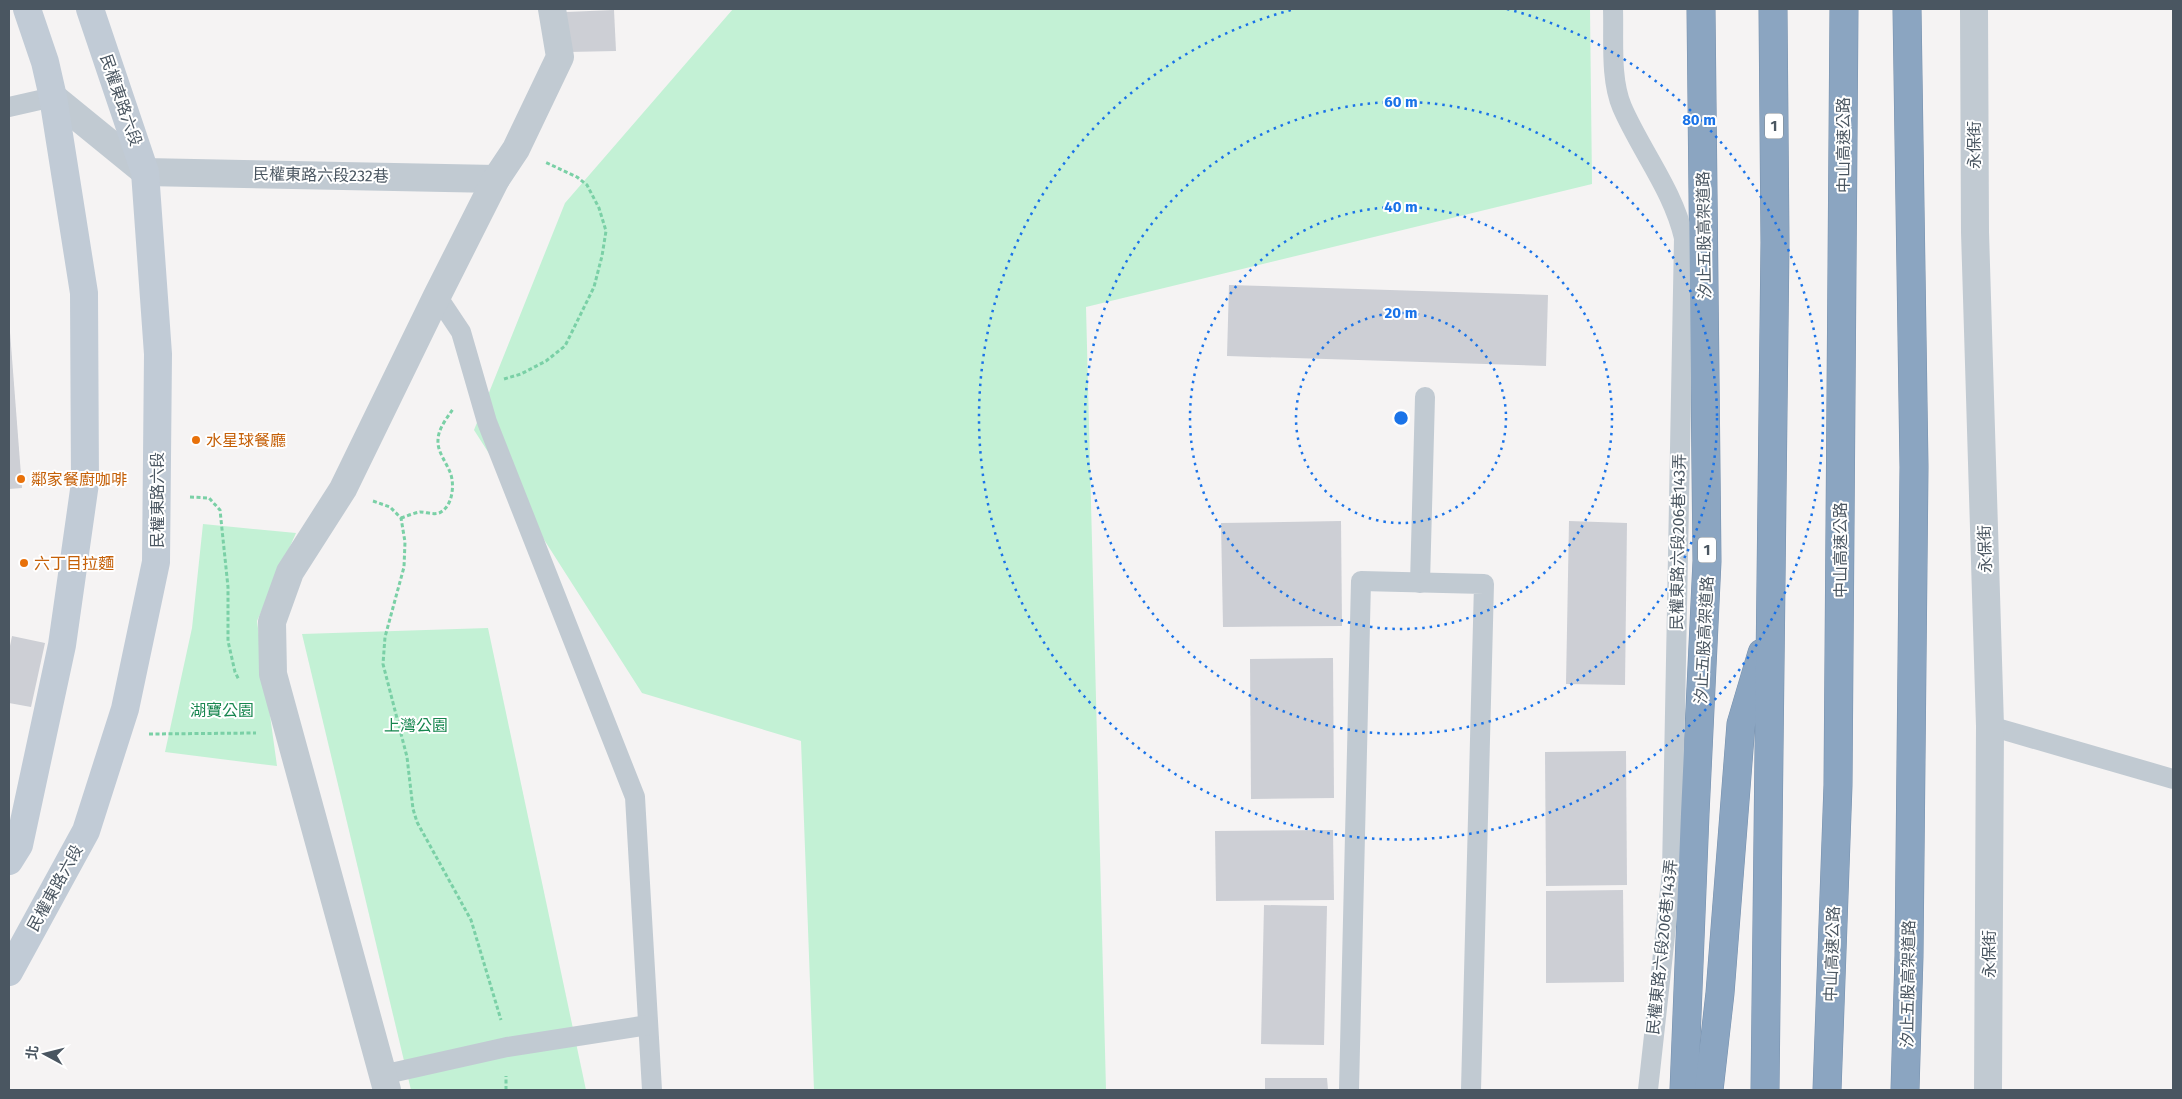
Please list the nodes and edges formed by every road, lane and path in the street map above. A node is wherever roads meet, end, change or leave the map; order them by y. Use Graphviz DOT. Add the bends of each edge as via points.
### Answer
graph roads {
  1 [pos="27,9"];
  2 [pos="90,9"];
  3 [pos="552,9"];
  4 [pos="1613,9"];
  5 [pos="1701,9"];
  6 [pos="1773,9"];
  7 [pos="1844,9"];
  8 [pos="1907,9"];
  9 [pos="1974,9"];
  10 [pos="53,97"];
  11 [pos="9,107"];
  12 [pos="516,149"];
  13 [pos="145,172"];
  14 [pos="496,179"];
  15 [pos="437,296"];
  16 [pos="477,386"];
  17 [pos="1425,397"];
  18 [pos="344,489"];
  19 [pos="157,497"];
  20 [pos="401,518"];
  21 [pos="1420,583"];
  22 [pos="1772,620"];
  23 [pos="243,687"];
  24 [pos="1990,726"];
  25 [pos="289,733"];
  26 [pos="117,735"];
  27 [pos="2173,779"];
  28 [pos="9,861"];
  29 [pos="9,972"];
  30 [pos="648,1025"];
  31 [pos="507,1047"];
  32 [pos="384,1082"];
  33 [pos="1827,1088"];
  34 [pos="506,1090"];
  35 [pos="652,1090"];
  36 [pos="1349,1090"];
  37 [pos="1470,1090"];
  38 [pos="1648,1090"];
  39 [pos="1684,1090"];
  40 [pos="1709,1090"];
  41 [pos="1765,1090"];
  42 [pos="1905,1090"];
  43 [pos="1988,1090"];
  1 -- 10 [label="main road"];
  2 -- 13 [label="main road, 民權東路六段"];
  3 -- 12 [label="street" via="560,57"];
  4 -- 38 [label="lane, 民權東路六段206巷143弄" via="1614,68 1622,106 1679,215 1684,238 1672,872"];
  5 -- 39 [label="highway, 汐止五股高架道路 / 1" via="1708,561"];
  6 -- 22 [label="highway, 1"];
  7 -- 33 [label="highway, 中山高速公路" via="1838,785"];
  8 -- 42 [label="highway, 汐止五股高架道路" via="1914,467"];
  9 -- 24 [label="street, 永保街" via="1975,232"];
  10 -- 11 [label="lane"];
  10 -- 13 [label="street"];
  10 -- 28 [label="main road" via="84,293 85,483 62,645 18,845"];
  12 -- 14 [label="street"];
  12 -- 16 [label="path" via="577,177 587,185 606,231 594,287 565,346 546,362 521,374"];
  13 -- 14 [label="street, 民權東路六段232巷"];
  13 -- 19 [label="main road, 民權東路六段" via="158,354"];
  14 -- 15 [label="street"];
  15 -- 16 [label="lane" via="461,332"];
  15 -- 18 [label="street"];
  16 -- 20 [label="path" via="465,388 442,425 438,440 451,474 450,500 437,514 419,512"];
  16 -- 30 [label="lane" via="487,422 635,797"];
  17 -- 21 [label="lane"];
  18 -- 20 [label="path" via="390,507"];
  18 -- 25 [label="street" via="290,572 272,622 273,674"];
  19 -- 23 [label="path" via="210,498 220,510 228,587 228,641 235,672"];
  19 -- 26 [label="main road, 民權東路六段" via="156,562"];
  20 -- 31 [label="path" via="405,542 404,568 385,638 385,672 396,707 417,822 471,920 496,999"];
  21 -- 36 [label="lane" via="1361,581"];
  21 -- 37 [label="lane" via="1484,584"];
  22 -- 40 [label="highway" via="1741,724 1720,993"];
  22 -- 41 [label="highway, 1"];
  24 -- 27 [label="lane"];
  24 -- 43 [label="street, 永保街"];
  25 -- 26 [label="path"];
  25 -- 32 [label="street"];
  26 -- 29 [label="main road, 民權東路六段" via="86,831"];
  30 -- 31 [label="lane"];
  30 -- 35 [label="lane"];
  31 -- 32 [label="lane"];
  31 -- 34 [label="path"];
}
